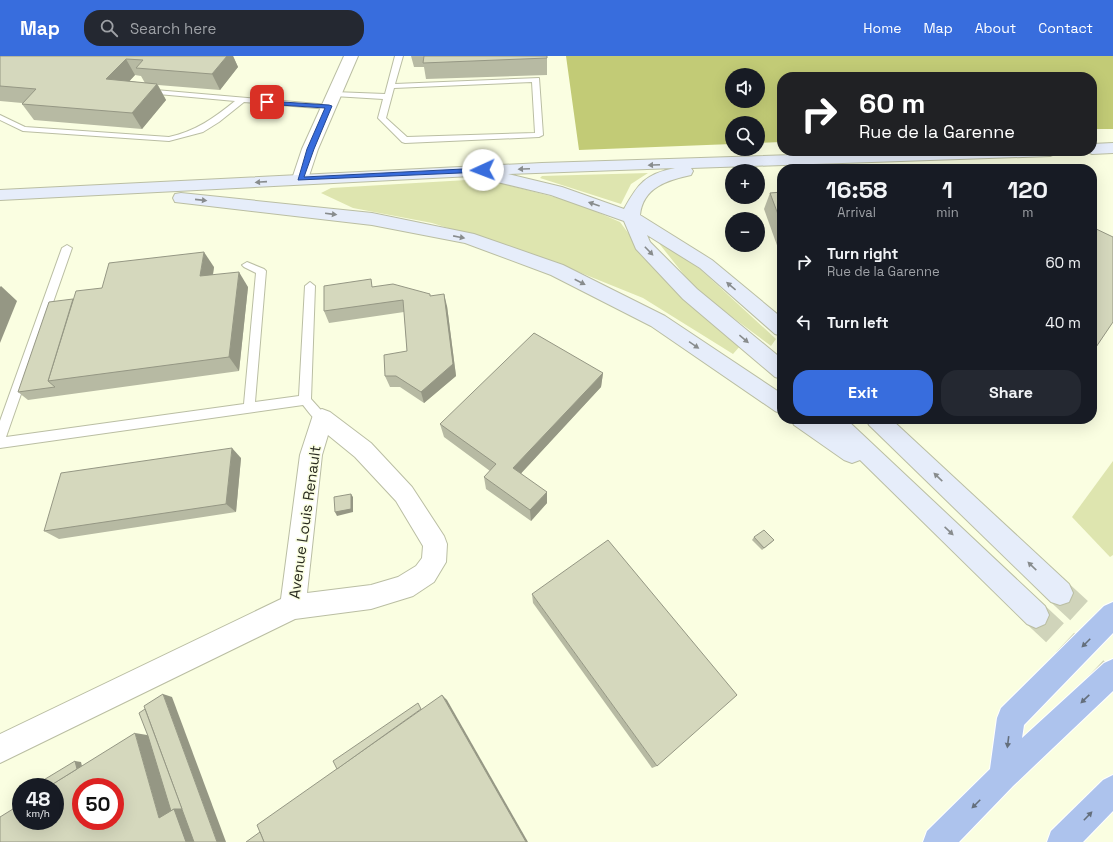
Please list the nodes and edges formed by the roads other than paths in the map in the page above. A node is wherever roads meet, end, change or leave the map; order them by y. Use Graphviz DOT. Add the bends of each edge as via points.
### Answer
graph roads {
  1 [pos="351,56"];
  2 [pos="399,56"];
  3 [pos="391,86"];
  4 [pos="140,91"];
  5 [pos="388,97"];
  6 [pos="241,100"];
  7 [pos="332,100"];
  8 [pos="0,117"];
  9 [pos="1113,148"];
  10 [pos="1097,149"];
  11 [pos="906,156"];
  12 [pos="763,161"];
  13 [pos="470,171"];
  14 [pos="300,179"];
  15 [pos="22,194"];
  16 [pos="0,195"];
  17 [pos="292,210"];
  18 [pos="631,217"];
  19 [pos="67,248"];
  20 [pos="247,265"];
  21 [pos="310,286"];
  22 [pos="777,325"];
  23 [pos="777,364"];
  24 [pos="305,400"];
  25 [pos="777,403"];
  26 [pos="248,408"];
  27 [pos="322,418"];
  28 [pos="809,424"];
  29 [pos="837,424"];
  30 [pos="882,424"];
  31 [pos="0,438"];
  32 [pos="0,443"];
  33 [pos="900,486"];
  34 [pos="1060,593"];
  35 [pos="293,607"];
  36 [pos="1036,615"];
  37 [pos="1113,615"];
  38 [pos="1113,672"];
  39 [pos="0,750"];
  40 [pos="1003,776"];
  41 [pos="1113,790"];
  42 [pos="938,842"];
  43 [pos="1062,842"];
  1 -- 7 [label="street"];
  2 -- 3 [label="lane"];
  3 -- 5 [label="lane"];
  3 -- 5 [label="lane" via="536,80 539,135 404,140 382,118"];
  4 -- 6 [label="lane"];
  5 -- 7 [label="lane"];
  6 -- 7 [label="lane"];
  6 -- 8 [label="lane" via="210,126 190,135 169,139 23,129"];
  7 -- 14 [label="street"];
  9 -- 10 [label="main road"];
  11 -- 12 [label="main road"];
  12 -- 13 [label="main road, one-way"];
  12 -- 18 [label="main road" via="699,167 665,175 644,188"];
  13 -- 14 [label="main road"];
  18 -- 13 [label="main road, one-way" via="556,191"];
  14 -- 15 [label="main road, one-way" via="157,189"];
  14 -- 17 [label="main road"];
  15 -- 16 [label="main road"];
  15 -- 17 [label="main road, one-way" via="176,197"];
  17 -- 25 [label="main road, one-way" via="372,219 468,238 557,270 658,321"];
  22 -- 18 [label="main road, one-way" via="706,264"];
  18 -- 23 [label="main road, one-way" via="642,244 690,294"];
  19 -- 31 [label="lane"];
  20 -- 26 [label="lane" via="261,272"];
  21 -- 24 [label="lane"];
  24 -- 26 [label="lane"];
  24 -- 27 [label="lane"];
  26 -- 32 [label="lane"];
  27 -- 35 [label="street, Avenue Louis Renault" via="311,454"];
  27 -- 35 [label="street, Avenue Louis Renault" via="364,450 404,494 435,544 434,562 425,574 404,587 371,597"];
  28 -- 33 [label="main road"];
  29 -- 33 [label="main road"];
  34 -- 30 [label="main road, one-way"];
  33 -- 36 [label="main road, one-way"];
  35 -- 39 [label="street, Avenue Louis Renault"];
  37 -- 40 [label="highway, one-way" via="1011,718"];
  38 -- 40 [label="highway, one-way"];
  40 -- 42 [label="highway, one-way"];
  43 -- 41 [label="highway, one-way"];
}
